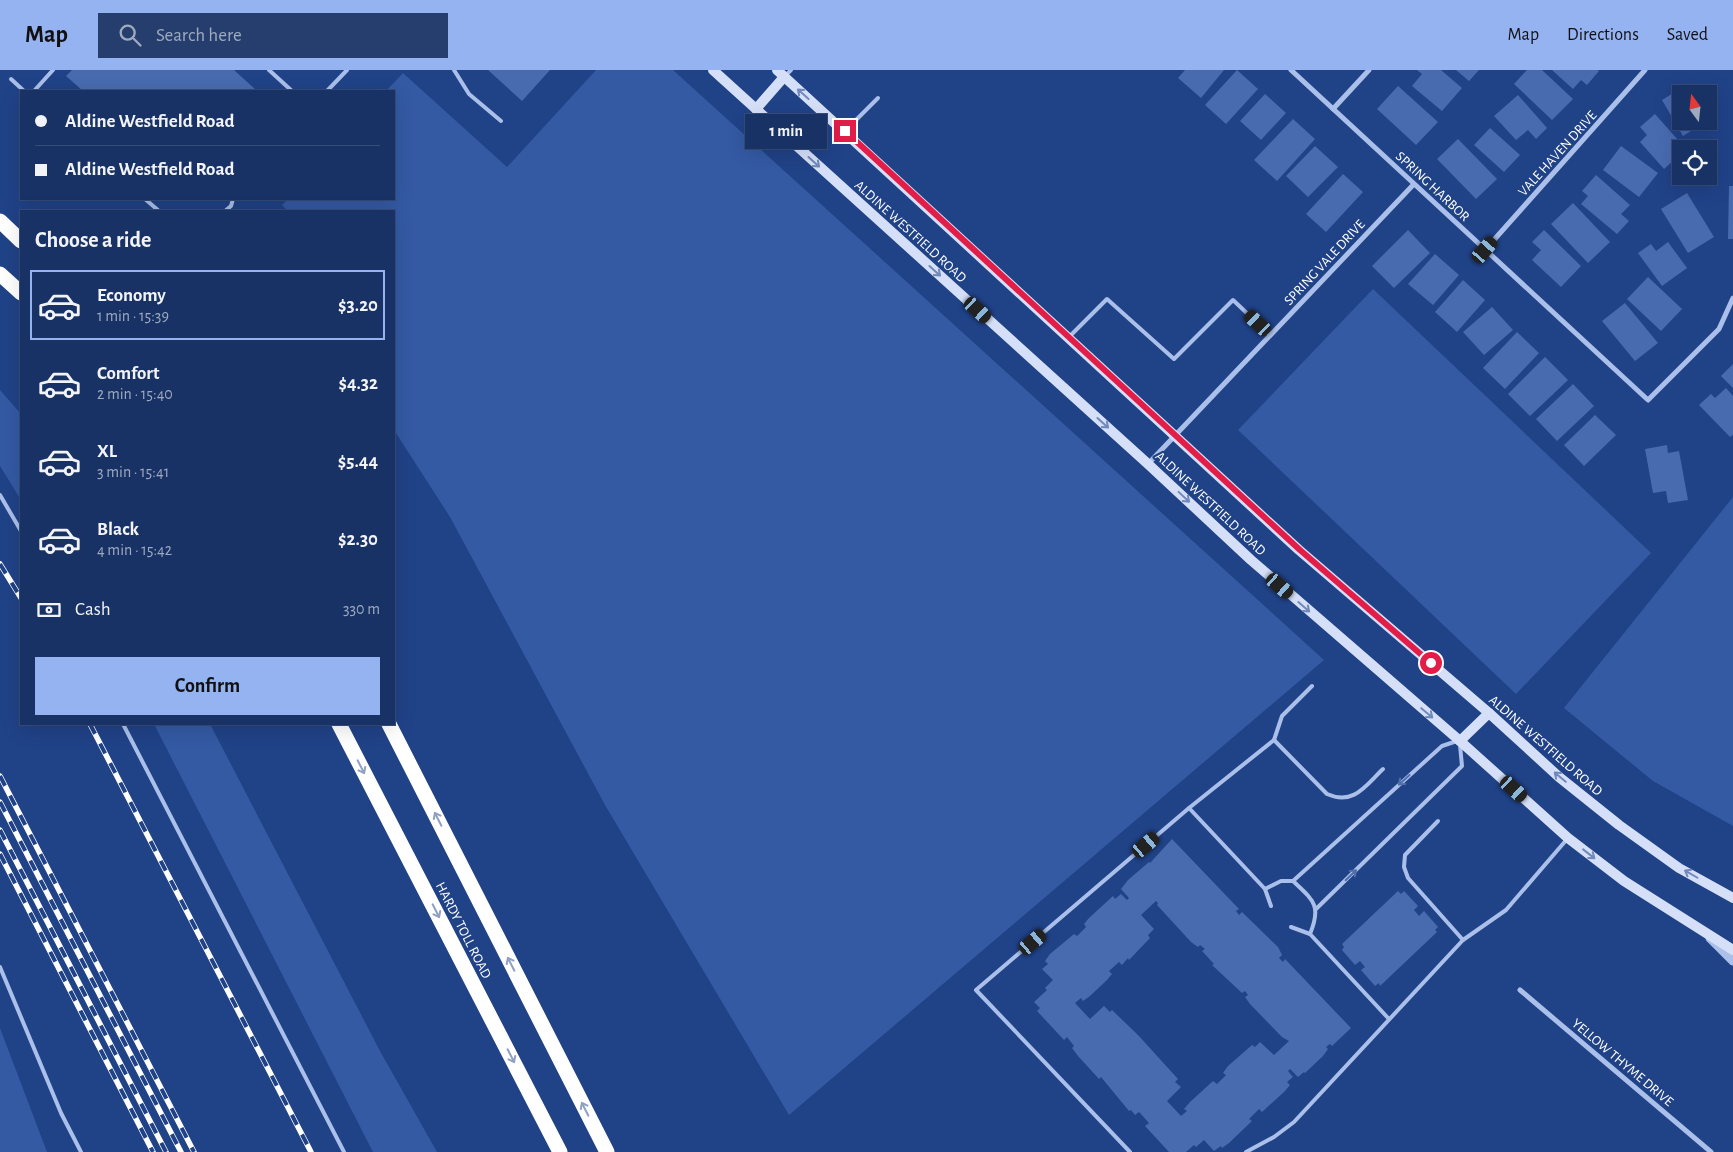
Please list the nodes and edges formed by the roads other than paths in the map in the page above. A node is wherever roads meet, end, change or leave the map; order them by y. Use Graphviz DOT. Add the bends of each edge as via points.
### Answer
graph roads {
  1 [pos="53,70"];
  2 [pos="269,70"];
  3 [pos="347,70"];
  4 [pos="454,70"];
  5 [pos="713,70"];
  6 [pos="1291,70"];
  7 [pos="1369,70"];
  8 [pos="1645,70"];
  9 [pos="784,72"];
  10 [pos="11,79"];
  11 [pos="23,90"];
  12 [pos="35,90"];
  13 [pos="291,90"];
  14 [pos="328,90"];
  15 [pos="878,98"];
  16 [pos="756,109"];
  17 [pos="1333,109"];
  18 [pos="501,121"];
  19 [pos="845,131"];
  20 [pos="1414,184"];
  21 [pos="146,200"];
  22 [pos="157,210"];
  23 [pos="0,221"];
  24 [pos="20,240"];
  25 [pos="1485,250"];
  26 [pos="0,274"];
  27 [pos="20,292"];
  28 [pos="1733,298"];
  29 [pos="1270,335"];
  30 [pos="1069,337"];
  31 [pos="1175,435"];
  32 [pos="1148,464"];
  33 [pos="0,495"];
  34 [pos="20,529"];
  35 [pos="1312,686"];
  36 [pos="1489,713"];
  37 [pos="124,725"];
  38 [pos="340,725"];
  39 [pos="390,725"];
  40 [pos="1274,740"];
  41 [pos="1460,741"];
  42 [pos="1383,769"];
  43 [pos="1189,808"];
  44 [pos="1438,821"];
  45 [pos="1568,838"];
  46 [pos="1293,881"];
  47 [pos="1265,889"];
  48 [pos="1733,898"];
  49 [pos="1270,906"];
  50 [pos="1316,909"];
  51 [pos="1291,926"];
  52 [pos="1704,933"];
  53 [pos="1310,934"];
  54 [pos="1463,940"];
  55 [pos="1733,950"];
  56 [pos="1733,961"];
  57 [pos="0,967"];
  58 [pos="1520,990"];
  59 [pos="1390,1019"];
  60 [pos="81,1152"];
  61 [pos="344,1152"];
  62 [pos="560,1152"];
  63 [pos="607,1152"];
  64 [pos="1130,1152"];
  65 [pos="1246,1152"];
  66 [pos="1712,1152"];
  1 -- 12 [label="lane"];
  2 -- 13 [label="lane"];
  3 -- 14 [label="lane"];
  4 -- 18 [label="lane" via="469,94"];
  5 -- 16 [label="main road, ALDINE WESTFIELD ROAD"];
  6 -- 17 [label="street, SPRING HARBOR"];
  7 -- 17 [label="street"];
  8 -- 25 [label="street, VALE HAVEN DRIVE"];
  9 -- 16 [label="main road"];
  19 -- 9 [label="main road, ALDINE WESTFIELD ROAD, one-way"];
  10 -- 11 [label="lane"];
  15 -- 19 [label="lane"];
  16 -- 32 [label="main road, ALDINE WESTFIELD ROAD, one-way"];
  17 -- 20 [label="street, SPRING HARBOR"];
  19 -- 30 [label="main road, ALDINE WESTFIELD ROAD"];
  20 -- 25 [label="street, SPRING HARBOR"];
  20 -- 29 [label="street, SPRING VALE DRIVE"];
  21 -- 22 [label="lane"];
  23 -- 24 [label="highway"];
  25 -- 28 [label="street, SPRING HARBOR" via="1648,400 1720,329"];
  26 -- 27 [label="highway"];
  29 -- 30 [label="lane" via="1233,300 1174,359 1107,299"];
  29 -- 31 [label="street, SPRING VALE DRIVE"];
  30 -- 31 [label="main road, ALDINE WESTFIELD ROAD"];
  31 -- 32 [label="street, SPRING VALE DRIVE"];
  31 -- 36 [label="main road, ALDINE WESTFIELD ROAD" via="1300,550"];
  32 -- 41 [label="main road, ALDINE WESTFIELD ROAD, one-way" via="1251,560"];
  33 -- 34 [label="lane"];
  35 -- 40 [label="lane" via="1282,716"];
  36 -- 41 [label="main road"];
  48 -- 36 [label="main road, ALDINE WESTFIELD ROAD, one-way" via="1680,868 1619,825"];
  37 -- 61 [label="lane"];
  38 -- 62 [label="highway, HARDY TOLL ROAD, one-way"];
  63 -- 39 [label="highway, HARDY TOLL ROAD, one-way"];
  40 -- 42 [label="lane" via="1327,794 1335,797 1355,796"];
  40 -- 43 [label="lane"];
  41 -- 45 [label="main road, ALDINE WESTFIELD ROAD"];
  41 -- 46 [label="lane, one-way" via="1442,746"];
  50 -- 41 [label="lane, one-way" via="1462,766"];
  43 -- 47 [label="lane"];
  43 -- 64 [label="lane" via="976,990"];
  44 -- 54 [label="lane" via="1405,855 1404,868 1408,878"];
  45 -- 52 [label="main road, ALDINE WESTFIELD ROAD, one-way" via="1624,882"];
  45 -- 54 [label="lane" via="1506,910"];
  46 -- 47 [label="lane" via="1281,881"];
  46 -- 50 [label="lane" via="1313,900"];
  47 -- 49 [label="lane"];
  50 -- 53 [label="lane" via="1316,920"];
  51 -- 53 [label="lane"];
  52 -- 55 [label="main road, ALDINE WESTFIELD ROAD"];
  52 -- 56 [label="street"];
  53 -- 59 [label="lane"];
  54 -- 59 [label="lane"];
  57 -- 60 [label="lane" via="61,1113"];
  58 -- 66 [label="street, YELLOW THYME DRIVE"];
  59 -- 65 [label="lane" via="1294,1122"];
}
